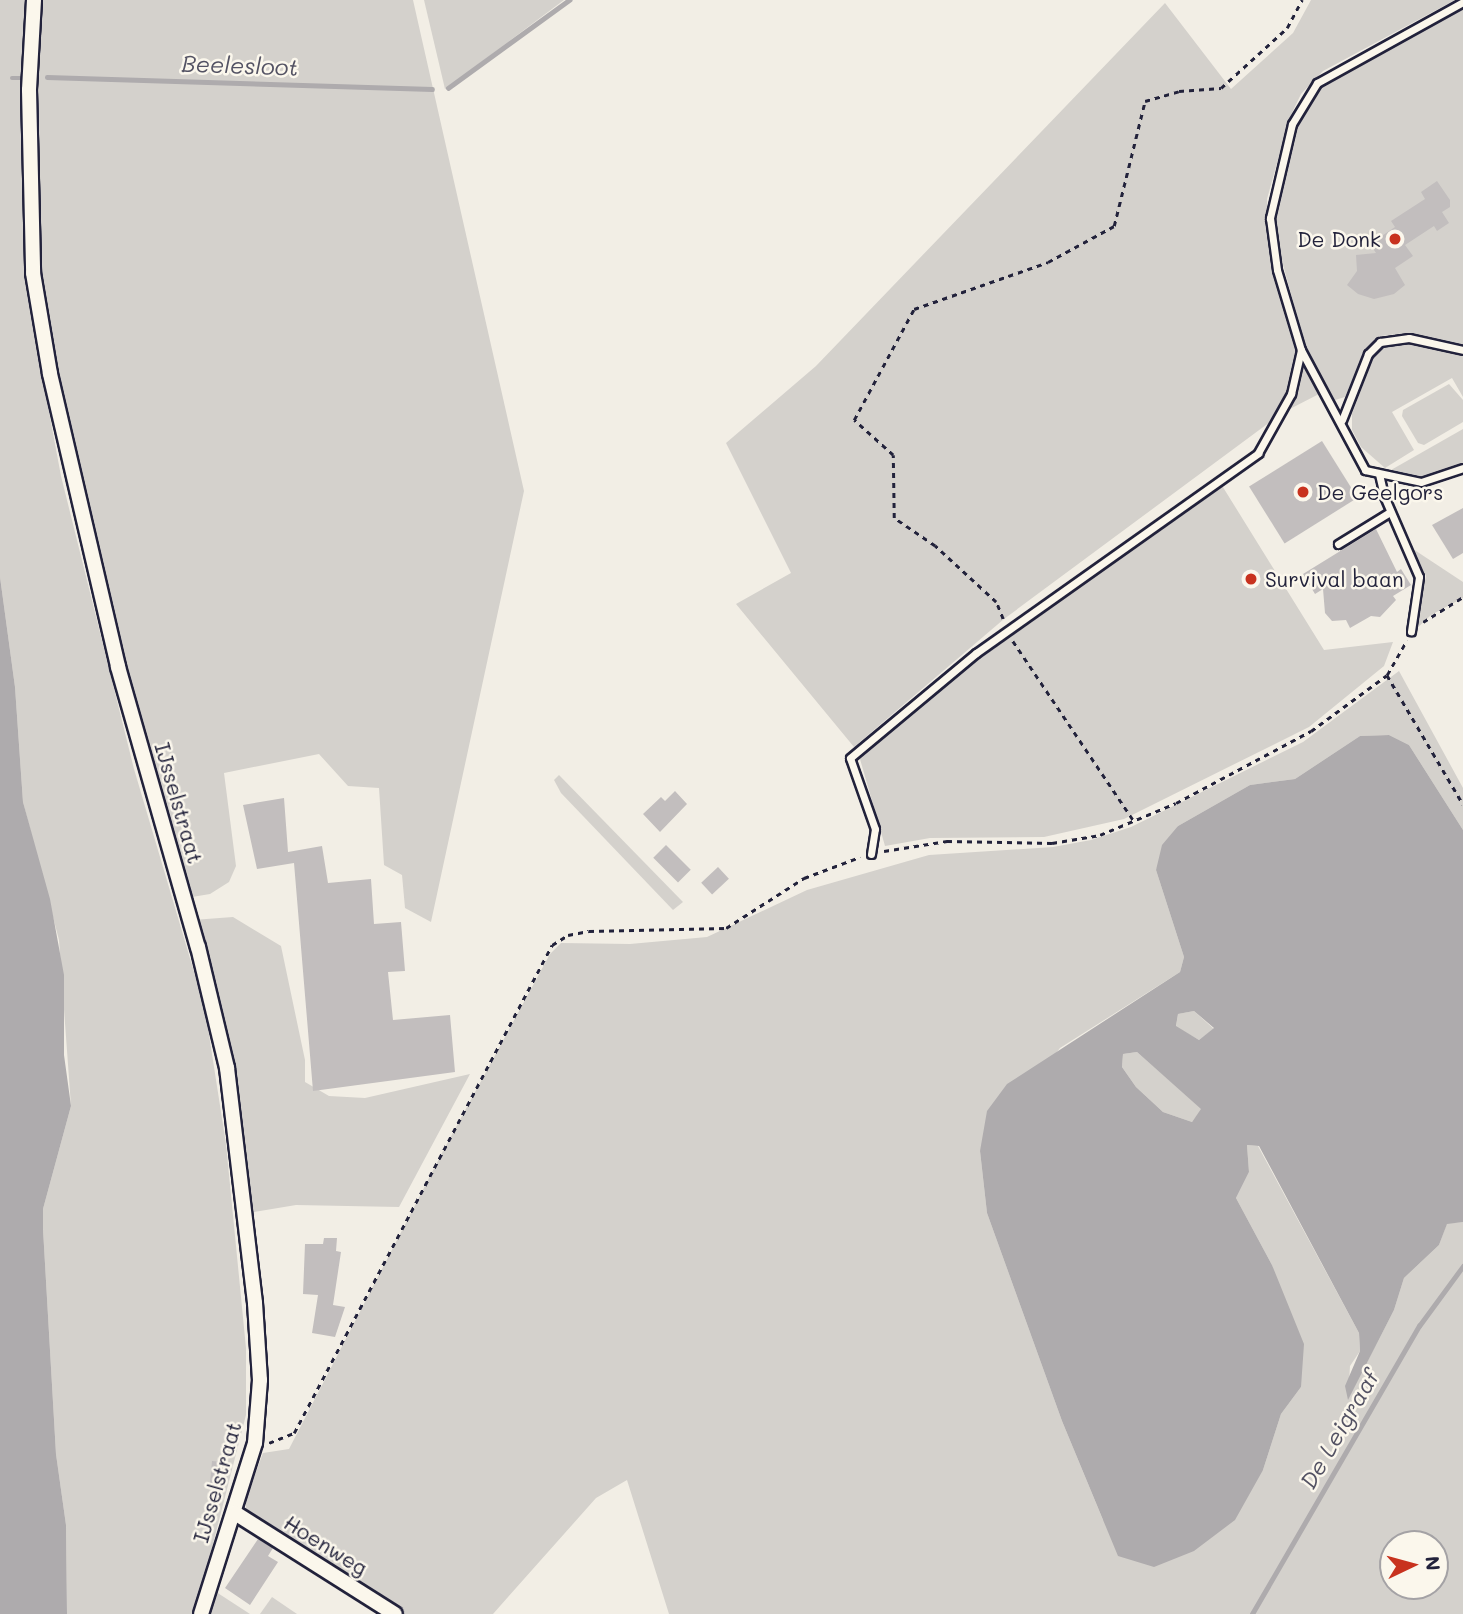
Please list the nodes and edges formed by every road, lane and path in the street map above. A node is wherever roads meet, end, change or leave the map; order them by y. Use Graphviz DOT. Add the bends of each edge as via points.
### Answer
graph roads {
  1 [pos="33,0"];
  2 [pos="1302,0"];
  3 [pos="1463,2"];
  4 [pos="1301,350"];
  5 [pos="1463,350"];
  6 [pos="1342,420"];
  7 [pos="1463,468"];
  8 [pos="1379,474"];
  9 [pos="1390,512"];
  10 [pos="1338,544"];
  11 [pos="1007,631"];
  12 [pos="1411,631"];
  13 [pos="1463,804"];
  14 [pos="1134,821"];
  15 [pos="870,854"];
  16 [pos="255,1443"];
  17 [pos="235,1513"];
  18 [pos="201,1614"];
  19 [pos="395,1614"];
  1 -- 16 [label="street, IJsselstraat" via="29,90 33,273 50,374 118,667 198,947 227,1068 255,1303 260,1380"];
  2 -- 11 [label="path" via="1286,28 1221,88 1179,91 1145,101 1114,226 1048,261 914,309 854,420 894,455 894,518 935,546 996,602"];
  3 -- 4 [label="lane" via="1329,74 1296,111 1270,218 1277,270"];
  4 -- 6 [label="lane"];
  4 -- 11 [label="lane" via="1294,388 1258,453"];
  5 -- 6 [label="lane" via="1409,338 1380,342 1368,354"];
  6 -- 8 [label="lane" via="1343,433 1365,470"];
  7 -- 8 [label="lane" via="1421,482"];
  8 -- 9 [label="lane"];
  9 -- 10 [label="lane"];
  9 -- 12 [label="lane" via="1419,577"];
  11 -- 14 [label="path"];
  11 -- 15 [label="lane" via="850,758 875,829"];
  13 -- 14 [label="path" via="1387,675 1311,731"];
  14 -- 15 [label="path" via="1100,835 1052,843 947,841"];
  15 -- 16 [label="path" via="804,878 726,928 589,931 568,935 552,945 294,1433 273,1443"];
  16 -- 17 [label="street, IJsselstraat"];
  17 -- 18 [label="street, IJsselstraat"];
  17 -- 19 [label="street, Hoenweg"];
}
